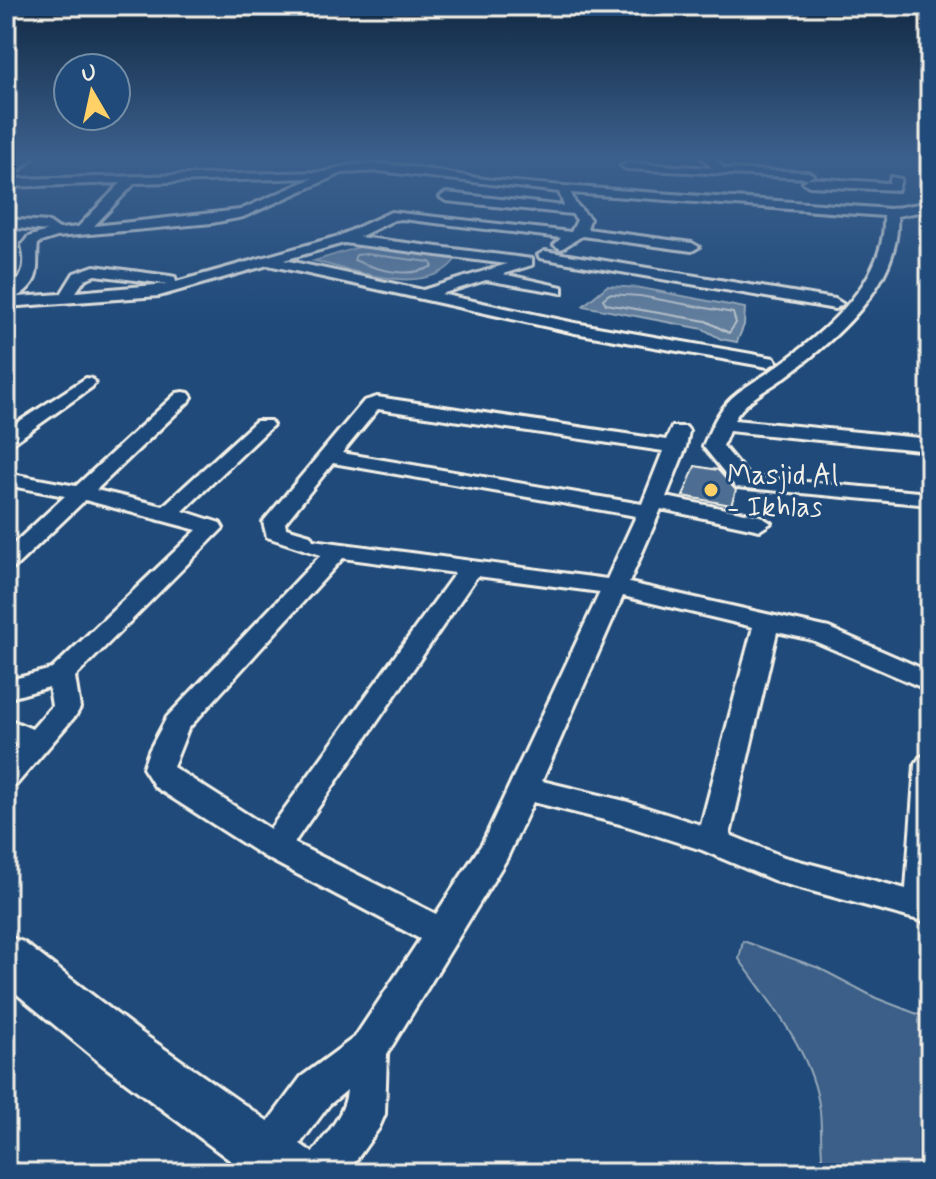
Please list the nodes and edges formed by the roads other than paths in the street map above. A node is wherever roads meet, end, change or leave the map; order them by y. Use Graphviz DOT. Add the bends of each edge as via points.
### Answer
graph roads {
  1 [pos="99,213"];
  2 [pos="243,213"];
  3 [pos="525,213"];
  4 [pos="574,213"];
  5 [pos="890,213"];
  6 [pos="614,222"];
  7 [pos="6,223"];
  8 [pos="579,224"];
  9 [pos="83,229"];
  10 [pos="56,233"];
  11 [pos="344,239"];
  12 [pos="692,247"];
  13 [pos="545,255"];
  14 [pos="268,261"];
  15 [pos="527,262"];
  16 [pos="486,276"];
  17 [pos="188,283"];
  18 [pos="557,290"];
  19 [pos="421,295"];
  20 [pos="66,297"];
  21 [pos="6,299"];
  22 [pos="835,304"];
  23 [pos="768,362"];
  24 [pos="86,383"];
  25 [pos="183,397"];
  26 [pos="263,425"];
  27 [pos="724,425"];
  28 [pos="6,439"];
  29 [pos="930,445"];
  30 [pos="331,457"];
  31 [pos="8,481"];
  32 [pos="80,492"];
  33 [pos="930,499"];
  34 [pos="650,506"];
  35 [pos="169,512"];
  36 [pos="760,523"];
  37 [pos="317,546"];
  38 [pos="6,563"];
  39 [pos="469,570"];
  40 [pos="614,587"];
  41 [pos="767,622"];
  42 [pos="61,675"];
  43 [pos="930,682"];
  44 [pos="6,690"];
  45 [pos="6,728"];
  46 [pos="37,743"];
  47 [pos="930,765"];
  48 [pos="6,777"];
  49 [pos="523,788"];
  50 [pos="713,841"];
  51 [pos="274,847"];
  52 [pos="925,907"];
  53 [pos="441,933"];
  54 [pos="6,957"];
  55 [pos="368,1050"];
  56 [pos="281,1163"];
  57 [pos="322,1173"];
  1 -- 9 [label="street"];
  2 -- 9 [label="street"];
  3 -- 8 [label="street"];
  4 -- 8 [label="street"];
  5 -- 27 [label="street" via="893,230 879,271 850,310 733,407"];
  6 -- 8 [label="street"];
  7 -- 10 [label="street" via="49,226"];
  8 -- 11 [label="street" via="396,215"];
  8 -- 12 [label="street"];
  8 -- 13 [label="street"];
  9 -- 10 [label="street"];
  10 -- 21 [label="street" via="29,245 35,264 18,291"];
  11 -- 14 [label="street"];
  11 -- 15 [label="street"];
  13 -- 15 [label="street"];
  13 -- 22 [label="street"];
  14 -- 17 [label="street"];
  14 -- 19 [label="street"];
  15 -- 16 [label="street"];
  16 -- 18 [label="street"];
  16 -- 19 [label="street"];
  17 -- 20 [label="street" via="147,292"];
  17 -- 20 [label="street" via="94,270 79,276"];
  19 -- 23 [label="street"];
  20 -- 21 [label="street"];
  24 -- 28 [label="street"];
  25 -- 32 [label="street"];
  26 -- 35 [label="street"];
  27 -- 29 [label="street"];
  27 -- 33 [label="street" via="713,446 743,483"];
  30 -- 34 [label="street"];
  30 -- 34 [label="street" via="377,403 677,439"];
  30 -- 37 [label="street" via="273,525 275,532"];
  31 -- 32 [label="street"];
  32 -- 35 [label="street"];
  32 -- 38 [label="street"];
  34 -- 36 [label="street"];
  34 -- 40 [label="street"];
  35 -- 42 [label="street" via="212,528"];
  37 -- 39 [label="street"];
  37 -- 51 [label="street" via="177,724 158,768 166,779"];
  39 -- 40 [label="street"];
  39 -- 51 [label="street"];
  40 -- 41 [label="street"];
  40 -- 49 [label="street"];
  41 -- 43 [label="street" via="820,634"];
  41 -- 50 [label="street"];
  42 -- 44 [label="street"];
  42 -- 46 [label="street" via="66,708"];
  45 -- 46 [label="street"];
  46 -- 48 [label="street"];
  47 -- 52 [label="street"];
  49 -- 50 [label="street"];
  49 -- 53 [label="street" via="495,851"];
  50 -- 52 [label="street" via="778,869"];
  51 -- 53 [label="street"];
  53 -- 55 [label="street"];
  54 -- 56 [label="street"];
  55 -- 56 [label="street" via="315,1091"];
  55 -- 57 [label="street" via="365,1114"];
}
